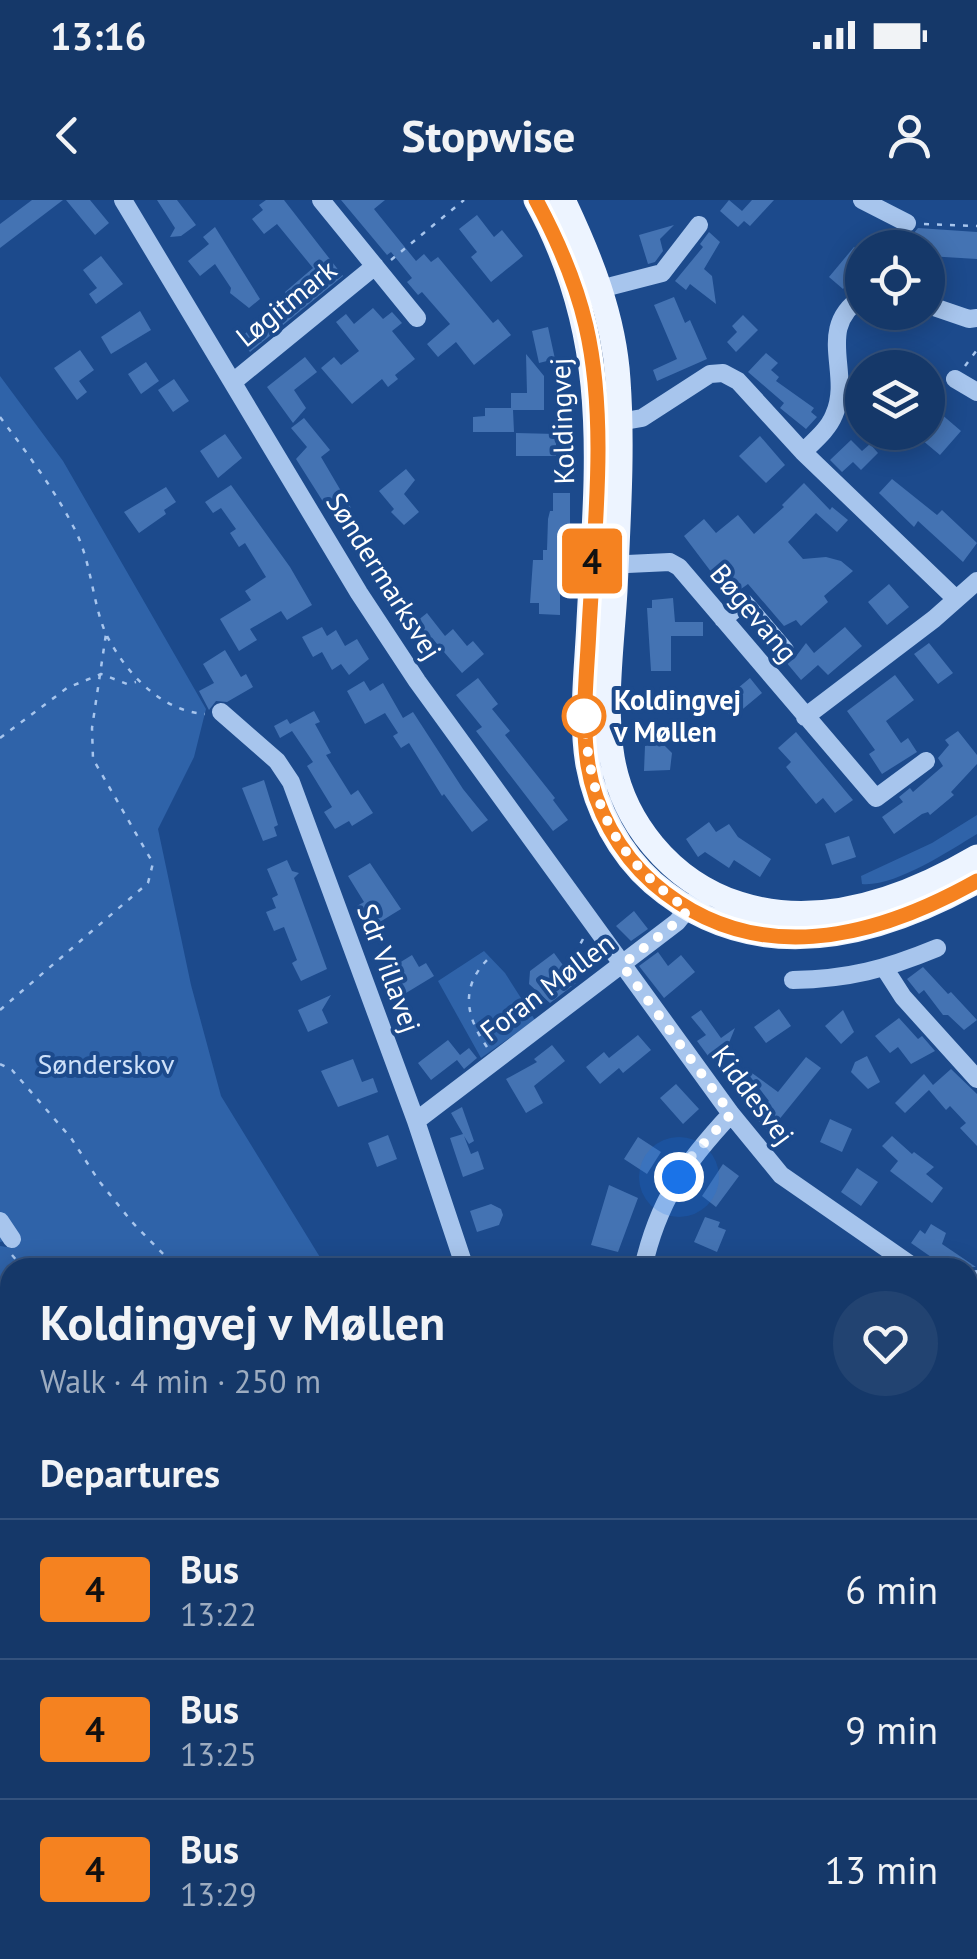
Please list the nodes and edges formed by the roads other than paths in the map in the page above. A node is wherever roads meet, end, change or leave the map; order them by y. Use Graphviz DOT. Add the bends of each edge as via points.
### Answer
graph roads {
  1 [pos="123,200"];
  2 [pos="321,200"];
  3 [pos="536,200"];
  4 [pos="563,200"];
  5 [pos="862,200"];
  6 [pos="906,223"];
  7 [pos="699,226"];
  8 [pos="376,268"];
  9 [pos="600,289"];
  10 [pos="945,311"];
  11 [pos="845,312"];
  12 [pos="417,318"];
  13 [pos="977,318"];
  14 [pos="955,379"];
  15 [pos="233,382"];
  16 [pos="977,392"];
  17 [pos="618,422"];
  18 [pos="803,452"];
  19 [pos="604,565"];
  20 [pos="977,582"];
  21 [pos="956,599"];
  22 [pos="724,619"];
  23 [pos="785,650"];
  24 [pos="221,712"];
  25 [pos="806,716"];
  26 [pos="926,761"];
  27 [pos="977,857"];
  28 [pos="977,881"];
  29 [pos="702,888"];
  30 [pos="688,910"];
  31 [pos="938,948"];
  32 [pos="622,965"];
  33 [pos="885,969"];
  34 [pos="793,980"];
  35 [pos="977,1079"];
  36 [pos="731,1114"];
  37 [pos="416,1121"];
  38 [pos="0,1221"];
  39 [pos="12,1238"];
  40 [pos="463,1258"];
  41 [pos="645,1258"];
  42 [pos="901,1258"];
  1 -- 15 [label="street, Søndermarksvej"];
  2 -- 8 [label="street, Løgitmark"];
  3 -- 19 [label="main road, Koldingvej" via="586,325"];
  4 -- 9 [label="main road, Koldingvej"];
  5 -- 6 [label="street"];
  7 -- 9 [label="street" via="662,273"];
  8 -- 12 [label="street, Løgitmark"];
  8 -- 15 [label="street, Løgitmark"];
  9 -- 17 [label="main road, Koldingvej" via="618,378"];
  10 -- 13 [label="street"];
  11 -- 18 [label="street" via="836,339 835,414"];
  14 -- 16 [label="street"];
  15 -- 32 [label="street, Søndermarksvej" via="417,681"];
  17 -- 18 [label="street" via="642,418 710,374 723,373"];
  17 -- 19 [label="main road, Koldingvej"];
  18 -- 21 [label="street"];
  19 -- 22 [label="street, Bøgevang" via="679,566"];
  19 -- 29 [label="main road, Koldingvej" via="611,752 621,792 652,846"];
  19 -- 30 [label="main road, Koldingvej" via="584,720 592,782 628,856"];
  20 -- 21 [label="street"];
  21 -- 25 [label="street"];
  22 -- 23 [label="street" via="744,602"];
  22 -- 25 [label="street, Bøgevang"];
  24 -- 37 [label="street, Sdr Villavej" via="291,782"];
  25 -- 26 [label="street, Bøgevang" via="876,798"];
  27 -- 29 [label="main road, Koldingvej" via="912,890 822,913 765,910"];
  28 -- 30 [label="main road, Koldingvej" via="900,917 830,934 736,931"];
  29 -- 30 [label="street, Foran Møllen"];
  30 -- 32 [label="street, Foran Møllen"];
  31 -- 33 [label="street"];
  32 -- 36 [label="street, Kiddesvej"];
  32 -- 37 [label="street, Foran Møllen"];
  33 -- 34 [label="street"];
  33 -- 35 [label="street"];
  36 -- 41 [label="street" via="666,1196"];
  36 -- 42 [label="street, Kiddesvej" via="782,1175"];
  37 -- 40 [label="street, Sdr Villavej"];
  38 -- 39 [label="street"];
}
